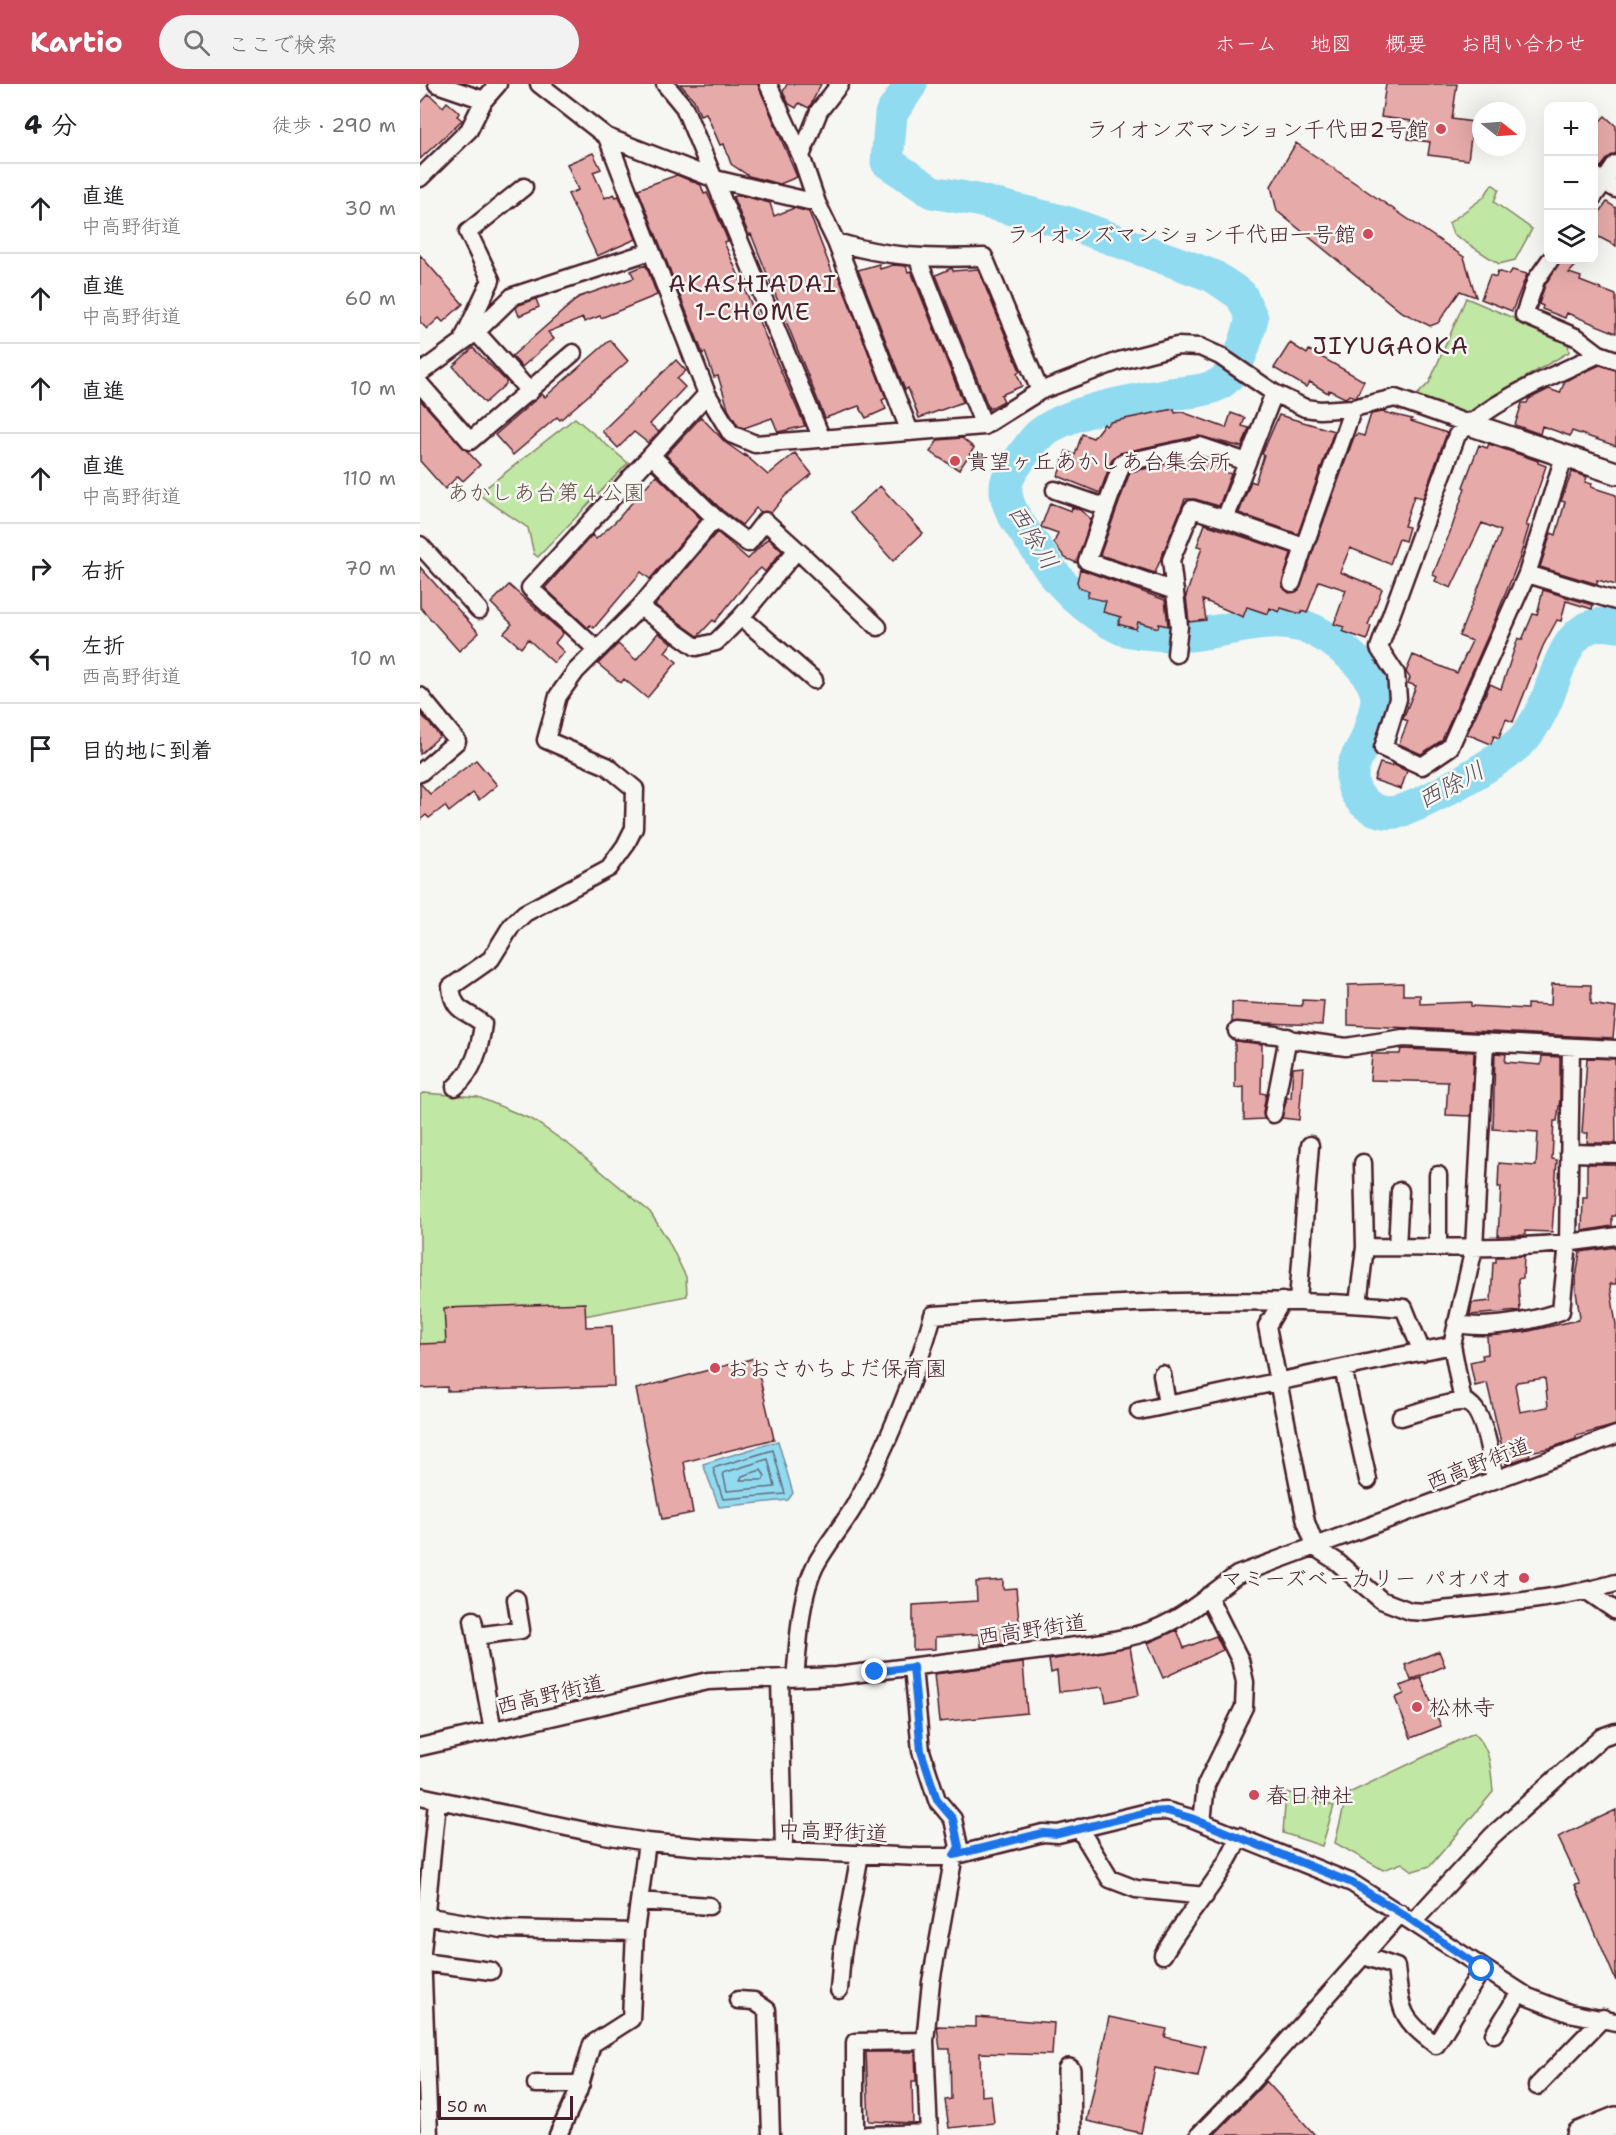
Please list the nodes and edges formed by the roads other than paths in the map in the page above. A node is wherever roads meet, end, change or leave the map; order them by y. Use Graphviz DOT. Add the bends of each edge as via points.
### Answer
graph roads {
  1 [pos="437,84"];
  2 [pos="498,84"];
  3 [pos="539,84"];
  4 [pos="665,84"];
  5 [pos="768,84"];
  6 [pos="840,84"];
  7 [pos="484,100"];
  8 [pos="607,137"];
  9 [pos="801,156"];
  10 [pos="1616,164"];
  11 [pos="420,178"];
  12 [pos="715,179"];
  13 [pos="1604,182"];
  14 [pos="524,187"];
  15 [pos="817,203"];
  16 [pos="836,242"];
  17 [pos="651,250"];
  18 [pos="918,259"];
  19 [pos="1547,264"];
  20 [pos="469,336"];
  21 [pos="573,353"];
  22 [pos="1599,354"];
  23 [pos="1616,360"];
  24 [pos="420,372"];
  25 [pos="420,384"];
  26 [pos="1040,391"];
  27 [pos="530,392"];
  28 [pos="1274,393"];
  29 [pos="707,394"];
  30 [pos="1353,408"];
  31 [pos="1469,424"];
  32 [pos="984,426"];
  33 [pos="910,432"];
  34 [pos="822,440"];
  35 [pos="652,456"];
  36 [pos="1563,457"];
  37 [pos="1247,462"];
  38 [pos="1616,473"];
  39 [pos="1054,490"];
  40 [pos="1105,507"];
  41 [pos="715,518"];
  42 [pos="1225,519"];
  43 [pos="420,545"];
  44 [pos="1304,547"];
  45 [pos="797,550"];
  46 [pos="1527,574"];
  47 [pos="1292,584"];
  48 [pos="1175,591"];
  49 [pos="1616,601"];
  50 [pos="640,607"];
  51 [pos="479,610"];
  52 [pos="741,618"];
  53 [pos="878,627"];
  54 [pos="597,650"];
  55 [pos="1176,654"];
  56 [pos="814,680"];
  57 [pos="420,696"];
  58 [pos="420,773"];
  59 [pos="1237,1031"];
  60 [pos="1288,1037"];
  61 [pos="1485,1043"];
  62 [pos="1571,1047"];
  63 [pos="1616,1049"];
  64 [pos="456,1087"];
  65 [pos="1273,1114"];
  66 [pos="1310,1145"];
  67 [pos="1569,1153"];
  68 [pos="1616,1154"];
  69 [pos="1363,1163"];
  70 [pos="1438,1175"];
  71 [pos="1400,1191"];
  72 [pos="1616,1236"];
  73 [pos="1568,1242"];
  74 [pos="1365,1246"];
  75 [pos="1397,1247"];
  76 [pos="1438,1247"];
  77 [pos="1474,1248"];
  78 [pos="1290,1301"];
  79 [pos="1358,1304"];
  80 [pos="1456,1323"];
  81 [pos="1452,1345"];
  82 [pos="1422,1352"];
  83 [pos="1343,1368"];
  84 [pos="1162,1374"];
  85 [pos="1277,1383"];
  86 [pos="1463,1401"];
  87 [pos="1167,1405"];
  88 [pos="1139,1411"];
  89 [pos="1401,1417"];
  90 [pos="1616,1435"];
  91 [pos="1495,1479"];
  92 [pos="1368,1480"];
  93 [pos="1316,1548"];
  94 [pos="1616,1583"];
  95 [pos="1587,1591"];
  96 [pos="1208,1596"];
  97 [pos="516,1599"];
  98 [pos="1616,1611"];
  99 [pos="913,1667"];
  100 [pos="788,1679"];
  101 [pos="493,1731"];
  102 [pos="1616,1732"];
  103 [pos="420,1748"];
  104 [pos="420,1796"];
  105 [pos="437,1802"];
  106 [pos="1202,1822"];
  107 [pos="1079,1828"];
  108 [pos="1239,1836"];
  109 [pos="647,1842"];
  110 [pos="784,1851"];
  111 [pos="860,1854"];
  112 [pos="954,1855"];
  113 [pos="1205,1896"];
  114 [pos="639,1901"];
  115 [pos="709,1906"];
  116 [pos="424,1916"];
  117 [pos="1408,1917"];
  118 [pos="634,1932"];
  119 [pos="421,1942"];
  120 [pos="1163,1956"];
  121 [pos="1364,1956"];
  122 [pos="422,1962"];
  123 [pos="1482,1969"];
  124 [pos="491,1971"];
  125 [pos="839,1990"];
  126 [pos="1520,1992"];
  127 [pos="738,2000"];
  128 [pos="1610,2020"];
  129 [pos="422,2032"];
  130 [pos="1494,2034"];
  131 [pos="925,2041"];
  132 [pos="1069,2070"];
  133 [pos="536,2084"];
  134 [pos="581,2084"];
  135 [pos="1537,2086"];
  136 [pos="1616,2121"];
  137 [pos="929,2134"];
  138 [pos="429,2135"];
  139 [pos="558,2135"];
  140 [pos="771,2135"];
  141 [pos="855,2135"];
  142 [pos="867,2135"];
  143 [pos="1070,2135"];
  144 [pos="1199,2135"];
  145 [pos="1581,2135"];
  1 -- 7 [label="street"];
  2 -- 7 [label="street"];
  3 -- 8 [label="street"];
  4 -- 12 [label="street" via="684,106"];
  5 -- 9 [label="street"];
  6 -- 9 [label="street" via="819,111"];
  7 -- 11 [label="street" via="469,130"];
  8 -- 12 [label="street"];
  8 -- 17 [label="street"];
  9 -- 15 [label="street"];
  10 -- 13 [label="street"];
  12 -- 15 [label="street"];
  12 -- 34 [label="street"];
  14 -- 20 [label="street" via="468,232 491,280"];
  15 -- 16 [label="street"];
  16 -- 18 [label="street" via="867,252"];
  16 -- 33 [label="street"];
  17 -- 20 [label="street" via="513,296"];
  17 -- 29 [label="street"];
  18 -- 26 [label="street" via="984,257"];
  18 -- 32 [label="street"];
  19 -- 22 [label="street" via="1536,280 1524,315 1578,338"];
  20 -- 24 [label="street"];
  20 -- 27 [label="street"];
  21 -- 27 [label="street"];
  22 -- 23 [label="street"];
  22 -- 31 [label="street"];
  25 -- 27 [label="street" via="470,441"];
  26 -- 28 [label="street" via="1119,361 1177,346 1200,347 1220,356"];
  26 -- 32 [label="street"];
  28 -- 30 [label="street" via="1305,408"];
  28 -- 37 [label="street"];
  29 -- 34 [label="street" via="731,434 755,444"];
  29 -- 35 [label="street"];
  30 -- 31 [label="street" via="1395,398"];
  30 -- 44 [label="street"];
  31 -- 36 [label="street"];
  31 -- 46 [label="street" via="1457,435 1378,648 1396,674 1398,699 1383,748 1422,766 1450,747"];
  32 -- 33 [label="street"];
  33 -- 34 [label="street"];
  35 -- 41 [label="street"];
  35 -- 54 [label="street" via="530,588"];
  36 -- 38 [label="street"];
  36 -- 46 [label="street"];
  37 -- 40 [label="street" via="1200,446 1122,463"];
  37 -- 42 [label="street"];
  39 -- 40 [label="street"];
  40 -- 48 [label="street" via="1087,561"];
  41 -- 45 [label="street" via="748,543 765,521"];
  41 -- 50 [label="street"];
  42 -- 44 [label="street"];
  42 -- 48 [label="street" via="1192,510 1171,560"];
  43 -- 51 [label="street"];
  44 -- 47 [label="street"];
  45 -- 52 [label="street"];
  45 -- 53 [label="street"];
  46 -- 49 [label="street"];
  48 -- 55 [label="street" via="1179,626"];
  50 -- 52 [label="street" via="696,647 716,642"];
  50 -- 54 [label="street"];
  52 -- 56 [label="street"];
  54 -- 64 [label="street" via="558,696 546,740 607,766 635,789 634,828 609,868 525,913 512,925 491,959 451,987 453,1001 460,1011 483,1024 474,1062"];
  57 -- 58 [label="street" via="457,741"];
  59 -- 60 [label="street"];
  60 -- 61 [label="street" via="1346,1047 1403,1038"];
  60 -- 65 [label="street"];
  61 -- 62 [label="street"];
  61 -- 77 [label="street"];
  62 -- 63 [label="street"];
  62 -- 67 [label="street"];
  66 -- 78 [label="street"];
  67 -- 68 [label="street"];
  67 -- 73 [label="street"];
  69 -- 74 [label="street"];
  70 -- 76 [label="street"];
  71 -- 75 [label="street"];
  72 -- 73 [label="street"];
  73 -- 77 [label="street"];
  73 -- 80 [label="street" via="1561,1311 1482,1326"];
  74 -- 75 [label="street"];
  74 -- 79 [label="street"];
  75 -- 76 [label="street"];
  76 -- 77 [label="street"];
  77 -- 80 [label="street"];
  78 -- 79 [label="street"];
  78 -- 85 [label="street" via="1267,1326"];
  78 -- 100 [label="street" via="1073,1305 933,1315 879,1457 855,1505 815,1567"];
  79 -- 82 [label="street" via="1404,1308"];
  80 -- 81 [label="street"];
  81 -- 82 [label="street"];
  81 -- 86 [label="street"];
  82 -- 83 [label="street"];
  83 -- 85 [label="street"];
  83 -- 92 [label="street"];
  84 -- 87 [label="street"];
  85 -- 87 [label="street"];
  85 -- 93 [label="street" via="1306,1522"];
  86 -- 89 [label="street"];
  86 -- 91 [label="street" via="1473,1406 1484,1426"];
  87 -- 88 [label="street"];
  90 -- 91 [label="street, 西高野街道"];
  91 -- 93 [label="street, 西高野街道"];
  93 -- 95 [label="street" via="1381,1600 1410,1611"];
  93 -- 96 [label="street, 西高野街道" via="1237,1575"];
  94 -- 95 [label="street"];
  95 -- 98 [label="street"];
  96 -- 99 [label="street, 西高野街道" via="1168,1624 1132,1637"];
  96 -- 106 [label="street" via="1240,1660 1245,1683 1244,1707 1206,1785"];
  97 -- 101 [label="street" via="522,1630 475,1628"];
  99 -- 100 [label="street, 西高野街道"];
  99 -- 112 [label="street" via="921,1751 937,1800 953,1819 959,1847"];
  100 -- 101 [label="street, 西高野街道" via="708,1681"];
  100 -- 110 [label="street"];
  101 -- 103 [label="street, 西高野街道"];
  102 -- 117 [label="street" via="1594,1744"];
  104 -- 105 [label="street, 中高野街道"];
  105 -- 109 [label="street, 中高野街道"];
  105 -- 116 [label="street"];
  106 -- 107 [label="street, 中高野街道" via="1167,1811"];
  106 -- 108 [label="street, 中高野街道"];
  107 -- 112 [label="street, 中高野街道"];
  107 -- 113 [label="street" via="1110,1879 1136,1889"];
  108 -- 113 [label="street" via="1230,1860"];
  108 -- 117 [label="street, 中高野街道" via="1352,1883"];
  109 -- 110 [label="street, 中高野街道"];
  109 -- 114 [label="street"];
  110 -- 111 [label="street, 中高野街道"];
  111 -- 112 [label="street, 中高野街道"];
  111 -- 125 [label="street"];
  112 -- 131 [label="street" via="931,1982"];
  113 -- 120 [label="street" via="1177,1929"];
  114 -- 115 [label="street"];
  114 -- 118 [label="street"];
  116 -- 118 [label="street" via="502,1929"];
  116 -- 119 [label="street"];
  117 -- 121 [label="street"];
  117 -- 123 [label="street"];
  118 -- 134 [label="street" via="631,2019 592,2044"];
  119 -- 122 [label="street"];
  121 -- 123 [label="street" via="1396,1967 1401,2006 1410,2026 1436,2045"];
  121 -- 144 [label="street"];
  122 -- 124 [label="street"];
  122 -- 129 [label="street"];
  123 -- 126 [label="street"];
  126 -- 128 [label="street" via="1569,2013"];
  126 -- 130 [label="street"];
  127 -- 140 [label="street" via="753,2001 767,2010"];
  128 -- 135 [label="street"];
  129 -- 138 [label="street"];
  131 -- 137 [label="street"];
  131 -- 141 [label="street" via="855,2042"];
  132 -- 143 [label="street"];
  133 -- 134 [label="street"];
  134 -- 139 [label="street"];
  136 -- 145 [label="highway"];
  137 -- 142 [label="street"];
}
